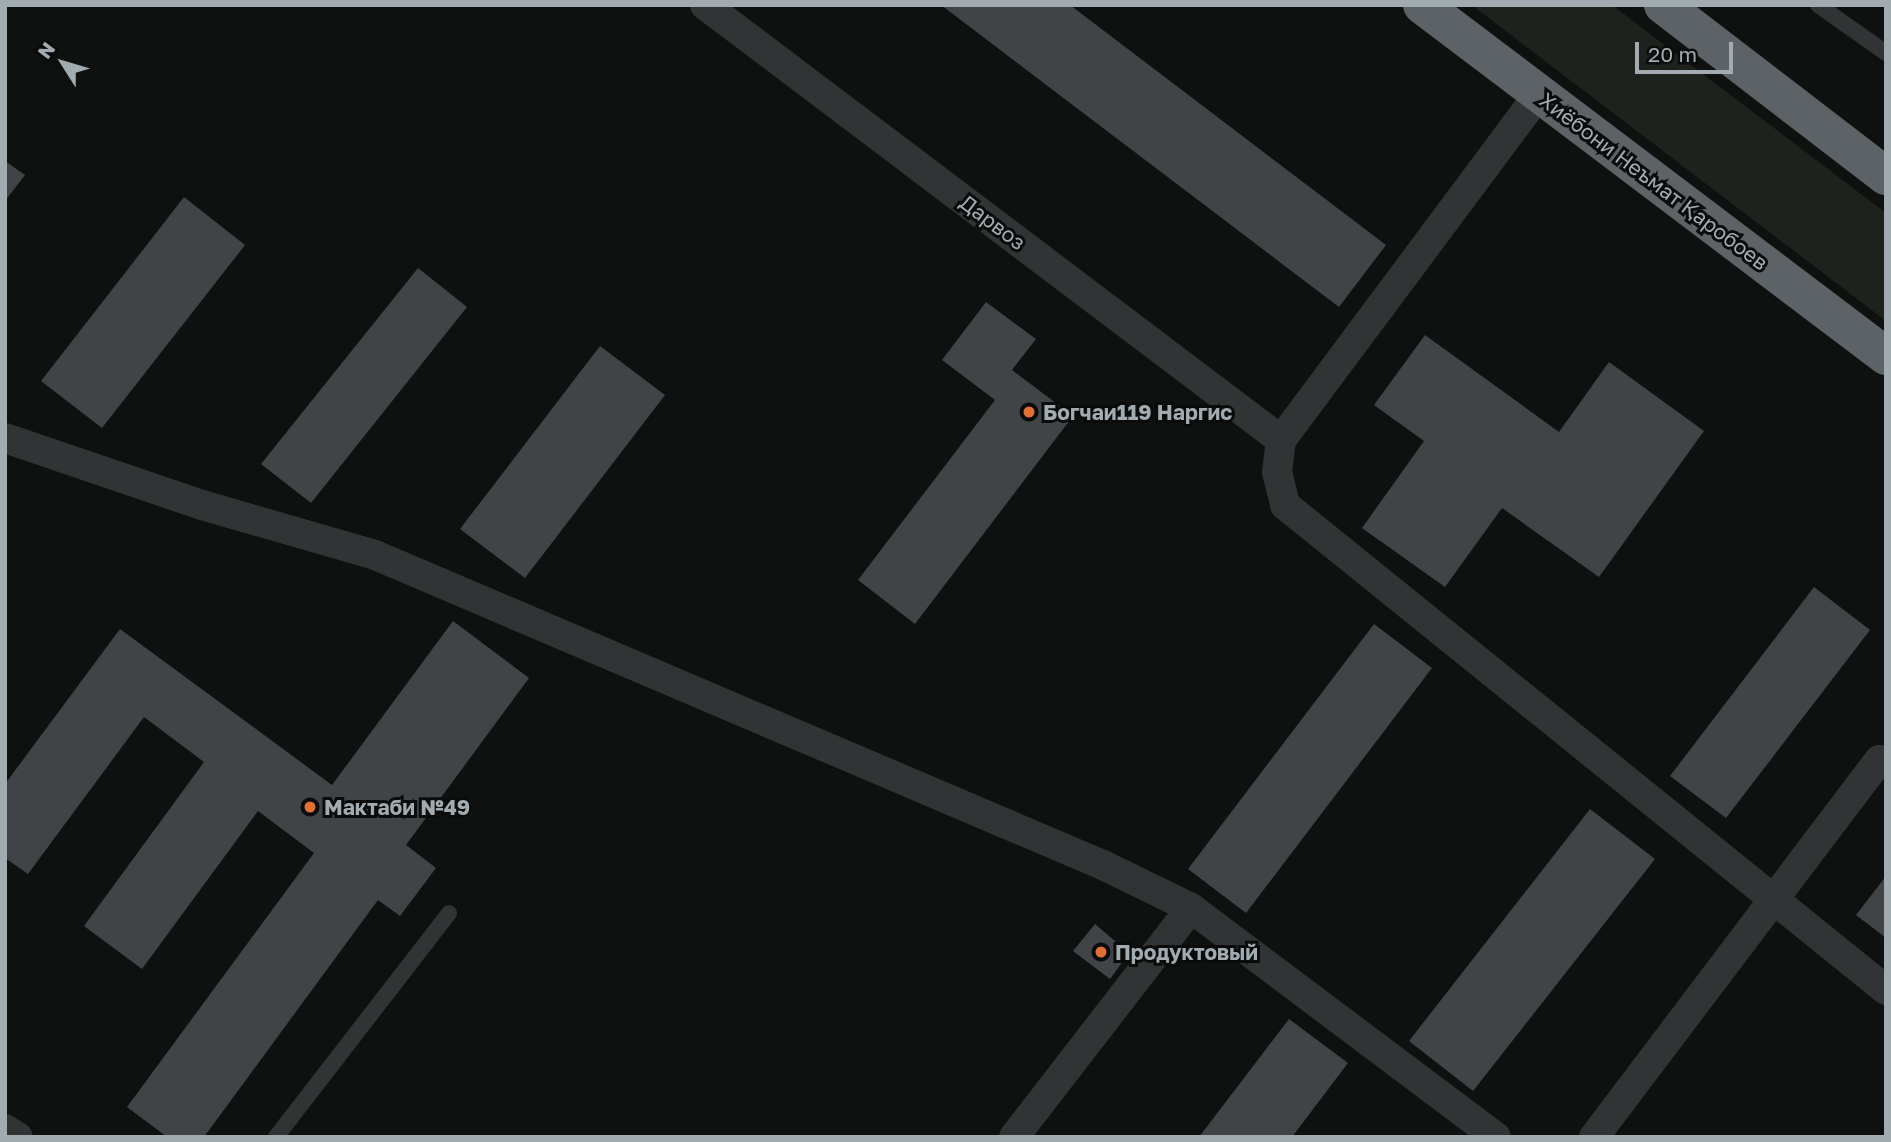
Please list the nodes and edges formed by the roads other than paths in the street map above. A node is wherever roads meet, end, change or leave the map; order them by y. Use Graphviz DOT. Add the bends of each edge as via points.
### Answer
graph roads {
  1 [pos="705,5"];
  2 [pos="1422,5"];
  3 [pos="1663,5"];
  4 [pos="1818,5"];
  5 [pos="1886,53"];
  6 [pos="1539,94"];
  7 [pos="1886,176"];
  8 [pos="1886,356"];
  9 [pos="5,438"];
  10 [pos="1281,440"];
  11 [pos="1879,760"];
  12 [pos="1774,902"];
  13 [pos="1191,908"];
  14 [pos="449,913"];
  15 [pos="1886,990"];
  16 [pos="5,1129"];
  17 [pos="18,1137"];
  18 [pos="276,1137"];
  19 [pos="1014,1137"];
  20 [pos="1496,1137"];
  21 [pos="1594,1137"];
  1 -- 10 [label="street, Дарвоз"];
  2 -- 6 [label="highway, Хиёбони Неъмат Қаробоев"];
  3 -- 7 [label="highway"];
  4 -- 5 [label="lane"];
  6 -- 8 [label="highway, Хиёбони Неъмат Қаробоев"];
  6 -- 10 [label="street"];
  9 -- 13 [label="street" via="202,505 375,555 1090,860"];
  10 -- 12 [label="street" via="1277,472 1285,505"];
  11 -- 12 [label="street"];
  12 -- 15 [label="street"];
  12 -- 21 [label="street"];
  13 -- 19 [label="street"];
  13 -- 20 [label="street"];
  14 -- 18 [label="lane"];
  16 -- 17 [label="street"];
}
